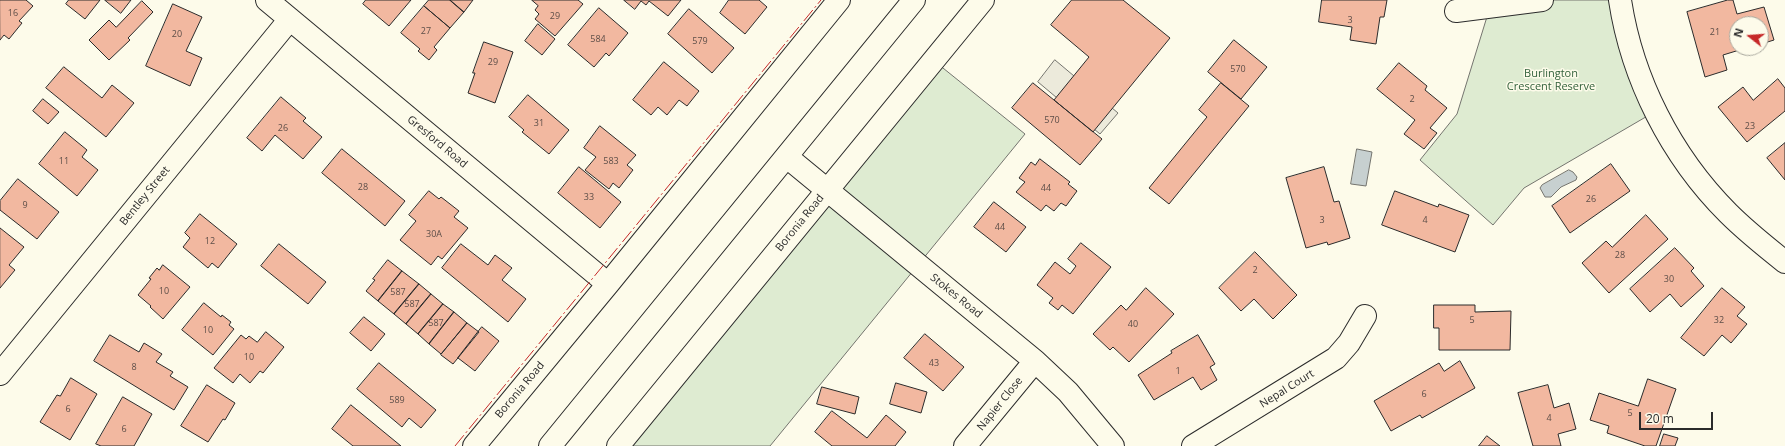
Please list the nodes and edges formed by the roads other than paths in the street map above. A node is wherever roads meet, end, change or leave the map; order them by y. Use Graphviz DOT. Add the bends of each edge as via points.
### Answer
graph roads {
  1 [pos="267,0"];
  2 [pos="839,0"];
  3 [pos="914,0"];
  4 [pos="983,0"];
  5 [pos="1542,0"];
  6 [pos="1620,0"];
  7 [pos="1456,11"];
  8 [pos="290,19"];
  9 [pos="787,157"];
  10 [pos="827,190"];
  11 [pos="1785,262"];
  12 [pos="608,284"];
  13 [pos="1365,316"];
  14 [pos="1035,361"];
  15 [pos="0,374"];
  16 [pos="474,446"];
  17 [pos="550,446"];
  18 [pos="618,446"];
  19 [pos="965,446"];
  20 [pos="1113,446"];
  21 [pos="1193,446"];
  1 -- 8 [label="street, Gresford Road"];
  2 -- 12 [label="street, Boronia Road"];
  3 -- 9 [label="street"];
  4 -- 10 [label="street, Boronia Road"];
  5 -- 7 [label="street"];
  6 -- 11 [label="street" via="1624,27 1635,64 1671,140 1696,177 1728,213"];
  8 -- 12 [label="street, Gresford Road"];
  8 -- 15 [label="street, Bentley Street"];
  9 -- 10 [label="street, Stokes Road"];
  9 -- 17 [label="street"];
  10 -- 14 [label="street, Stokes Road"];
  10 -- 18 [label="street, Boronia Road"];
  12 -- 16 [label="street, Boronia Road"];
  13 -- 21 [label="street, Nepal Court" via="1349,343 1336,358"];
  14 -- 19 [label="street, Napier Close"];
  14 -- 20 [label="street, Stokes Road" via="1068,392"];
}
